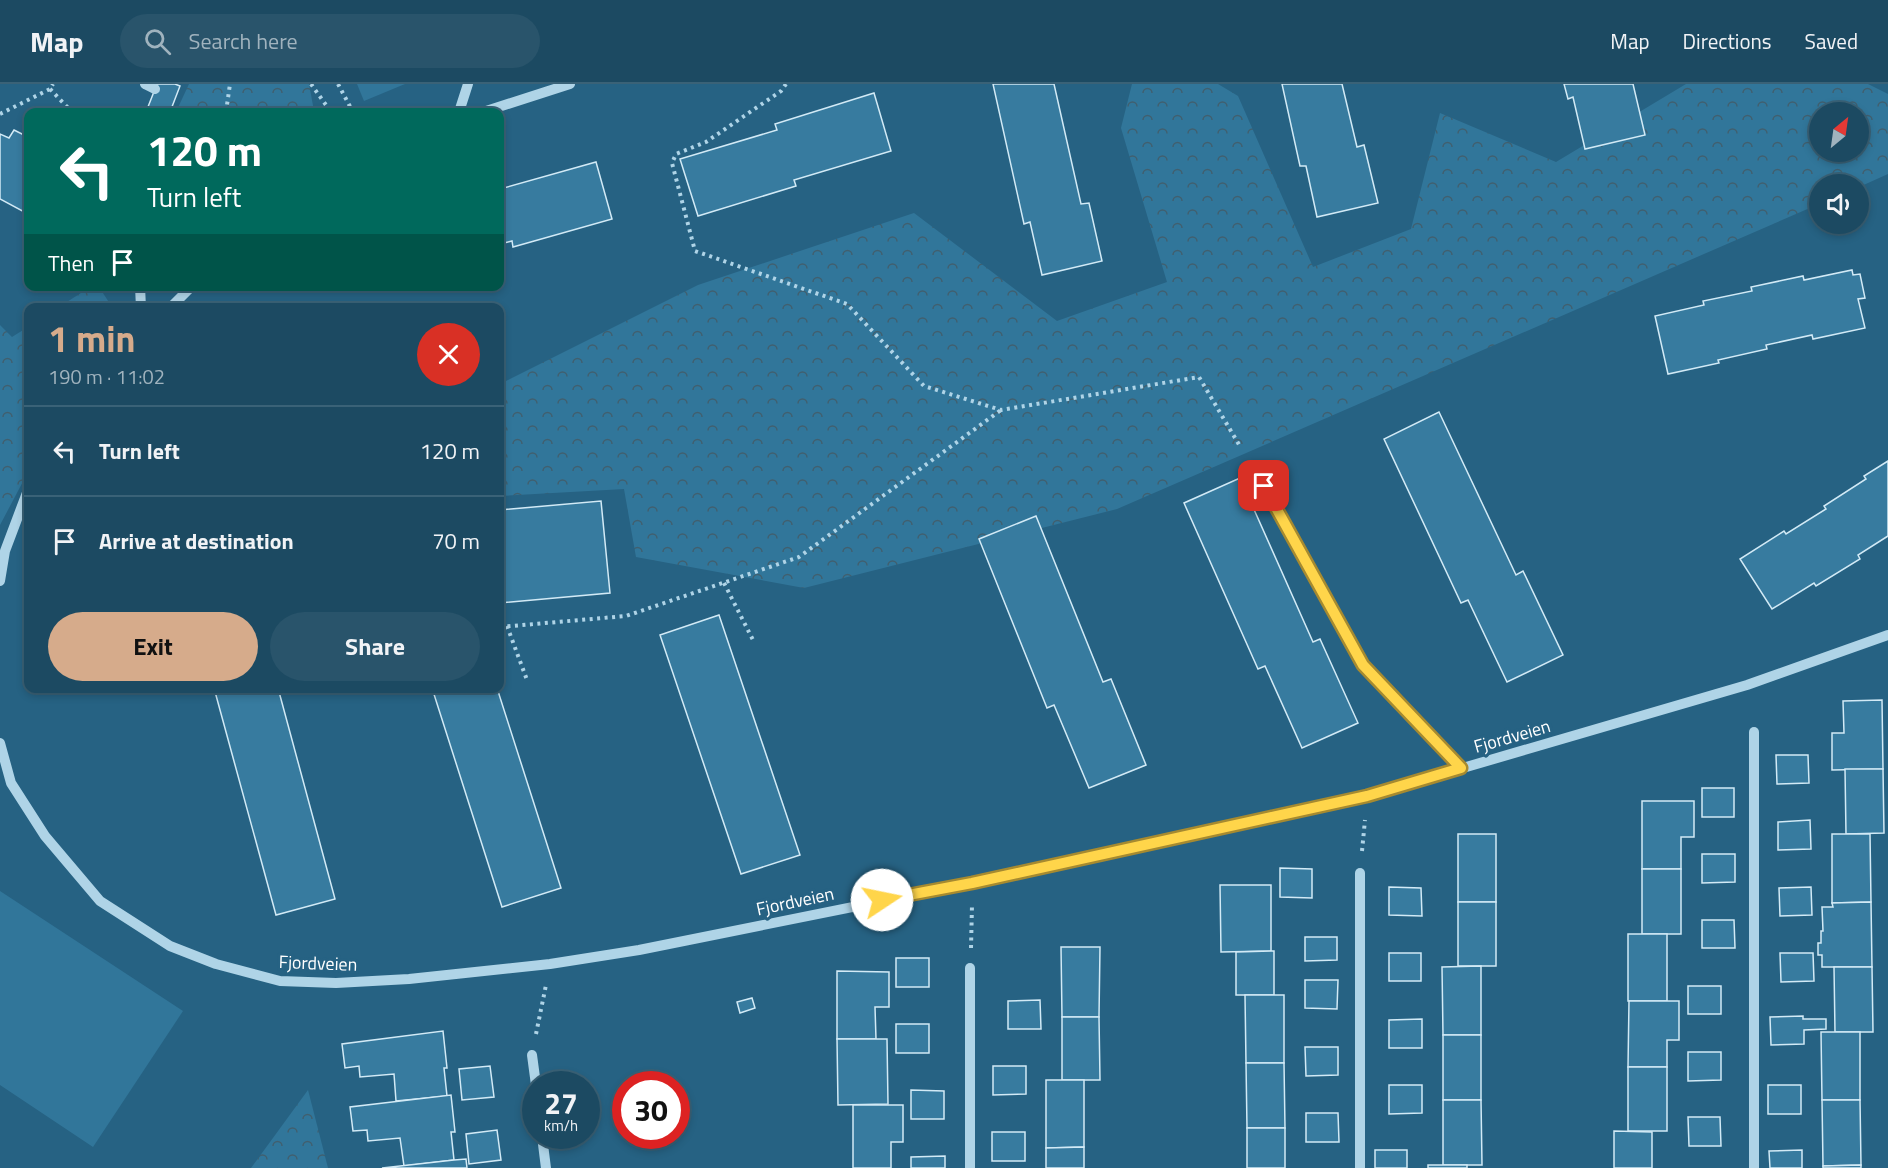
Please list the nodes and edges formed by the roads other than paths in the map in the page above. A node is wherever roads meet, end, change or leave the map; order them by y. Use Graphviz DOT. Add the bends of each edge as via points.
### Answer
graph roads {
  1 [pos="468,84"];
  2 [pos="570,84"];
  3 [pos="460,108"];
  4 [pos="495,108"];
  5 [pos="187,291"];
  6 [pos="175,303"];
  7 [pos="1253,466"];
  8 [pos="24,501"];
  9 [pos="0,581"];
  10 [pos="1888,635"];
  11 [pos="1754,732"];
  12 [pos="0,743"];
  13 [pos="1461,768"];
  14 [pos="1360,873"];
  15 [pos="970,968"];
  16 [pos="532,1055"];
  17 [pos="534,1071"];
  18 [pos="544,1149"];
  19 [pos="546,1168"];
  20 [pos="970,1168"];
  21 [pos="1360,1168"];
  22 [pos="1754,1168"];
  1 -- 3 [label="street"];
  2 -- 4 [label="street"];
  5 -- 6 [label="street"];
  7 -- 13 [label="street" via="1363,665"];
  8 -- 9 [label="street" via="5,551"];
  10 -- 13 [label="street, Fjordveien" via="1747,685"];
  11 -- 22 [label="street"];
  12 -- 13 [label="street, Fjordveien" via="11,783 52,844 100,901 170,946 216,964 280,981 336,983 550,964 639,950 972,883 1367,796"];
  14 -- 21 [label="street"];
  15 -- 20 [label="street"];
  16 -- 17 [label="street"];
  18 -- 19 [label="street"];
}
